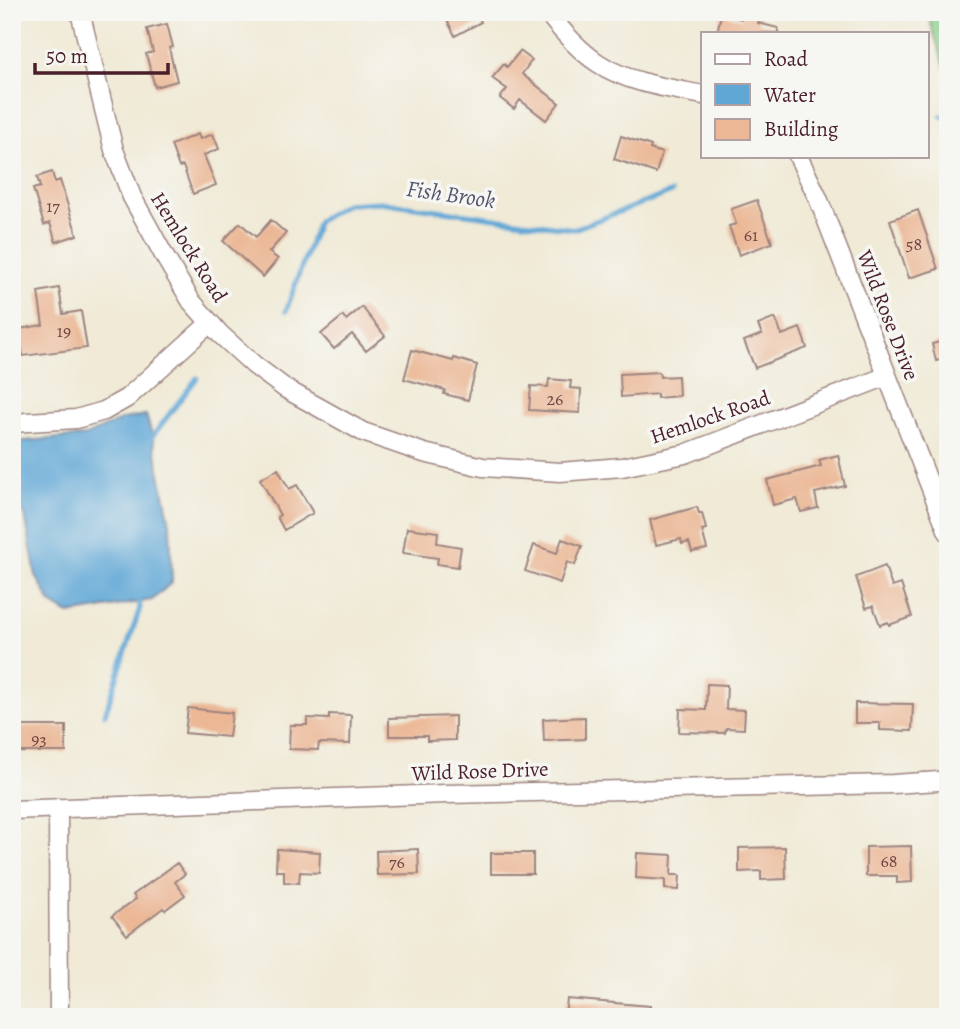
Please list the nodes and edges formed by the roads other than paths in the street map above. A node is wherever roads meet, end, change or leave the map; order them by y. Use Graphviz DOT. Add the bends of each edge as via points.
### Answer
graph roads {
  1 [pos="80,12"];
  2 [pos="547,12"];
  3 [pos="701,95"];
  4 [pos="799,158"];
  5 [pos="210,323"];
  6 [pos="887,376"];
  7 [pos="12,423"];
  8 [pos="948,532"];
  9 [pos="948,778"];
  10 [pos="58,808"];
  11 [pos="12,810"];
  12 [pos="59,1017"];
  1 -- 5 [label="street, Hemlock Road" via="114,150 132,197 191,301"];
  2 -- 3 [label="street" via="598,63 644,82"];
  4 -- 6 [label="street, Wild Rose Drive"];
  5 -- 6 [label="street, Hemlock Road" via="286,390 363,432 483,467 560,472 622,467 685,454"];
  5 -- 7 [label="street" via="127,398 104,411 76,419"];
  6 -- 8 [label="street, Wild Rose Drive"];
  9 -- 10 [label="street, Wild Rose Drive" via="893,784"];
  10 -- 11 [label="street, Wild Rose Drive"];
  10 -- 12 [label="street"];
}
